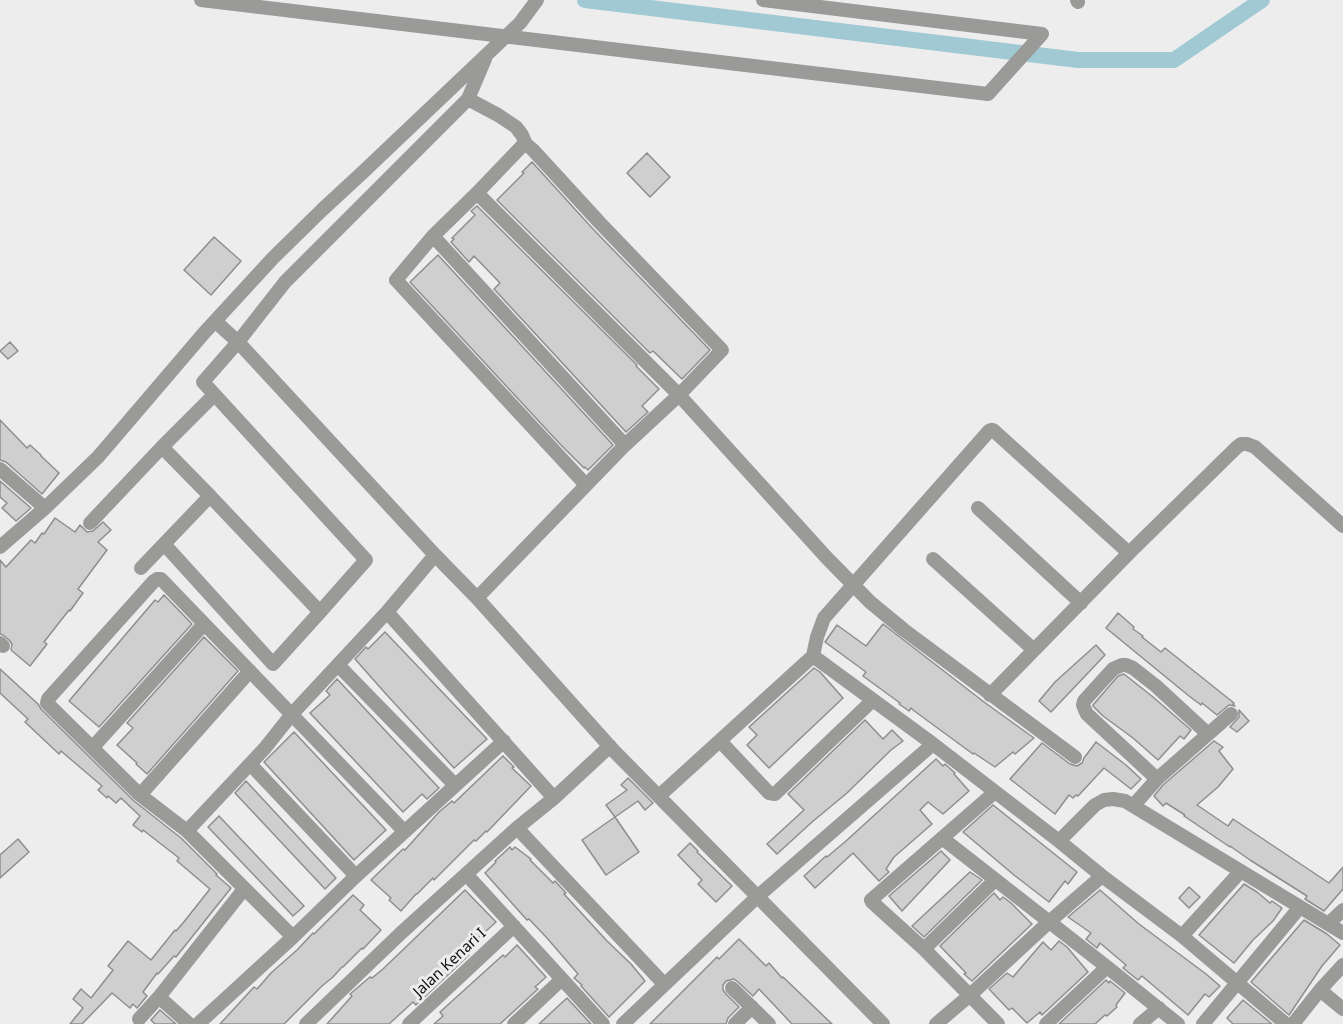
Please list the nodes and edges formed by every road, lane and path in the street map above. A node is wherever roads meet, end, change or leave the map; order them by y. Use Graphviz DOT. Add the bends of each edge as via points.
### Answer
graph roads {
  1 [pos="201,0"];
  2 [pos="537,0"];
  3 [pos="763,0"];
  4 [pos="506,36"];
  5 [pos="487,54"];
  6 [pos="468,99"];
  7 [pos="526,144"];
  8 [pos="477,193"];
  9 [pos="433,236"];
  10 [pos="215,321"];
  11 [pos="238,342"];
  12 [pos="214,395"];
  13 [pos="679,395"];
  14 [pos="625,445"];
  15 [pos="162,447"];
  16 [pos="0,469"];
  17 [pos="586,485"];
  18 [pos="210,496"];
  19 [pos="45,508"];
  20 [pos="978,508"];
  21 [pos="90,523"];
  22 [pos="1343,526"];
  23 [pos="164,544"];
  24 [pos="0,547"];
  25 [pos="1129,553"];
  26 [pos="435,555"];
  27 [pos="933,559"];
  28 [pos="141,568"];
  29 [pos="853,585"];
  30 [pos="477,598"];
  31 [pos="1081,603"];
  32 [pos="320,612"];
  33 [pos="387,612"];
  34 [pos="204,624"];
  35 [pos="1034,650"];
  36 [pos="813,656"];
  37 [pos="338,665"];
  38 [pos="250,671"];
  39 [pos="990,695"];
  40 [pos="873,700"];
  41 [pos="292,714"];
  42 [pos="1231,714"];
  43 [pos="1208,734"];
  44 [pos="504,741"];
  45 [pos="720,741"];
  46 [pos="933,744"];
  47 [pos="610,746"];
  48 [pos="93,747"];
  49 [pos="1075,757"];
  50 [pos="250,764"];
  51 [pos="1157,780"];
  52 [pos="455,785"];
  53 [pos="995,792"];
  54 [pos="140,795"];
  55 [pos="659,796"];
  56 [pos="554,798"];
  57 [pos="1133,806"];
  58 [pos="517,828"];
  59 [pos="187,831"];
  60 [pos="404,831"];
  61 [pos="942,838"];
  62 [pos="1059,841"];
  63 [pos="1240,871"];
  64 [pos="466,874"];
  65 [pos="356,876"];
  66 [pos="1102,876"];
  67 [pos="995,880"];
  68 [pos="244,889"];
  69 [pos="757,897"];
  70 [pos="1300,907"];
  71 [pos="1343,910"];
  72 [pos="1049,922"];
  73 [pos="1328,924"];
  74 [pos="514,926"];
  75 [pos="1343,933"];
  76 [pos="1182,936"];
  77 [pos="293,937"];
  78 [pos="924,949"];
  79 [pos="1343,965"];
  80 [pos="1107,967"];
  81 [pos="562,979"];
  82 [pos="1238,983"];
  83 [pos="664,984"];
  84 [pos="732,988"];
  85 [pos="1320,990"];
  86 [pos="969,996"];
  87 [pos="159,997"];
  88 [pos="752,1007"];
  89 [pos="1159,1008"];
  90 [pos="1343,1009"];
  91 [pos="140,1019"];
  92 [pos="189,1024"];
  93 [pos="198,1024"];
  94 [pos="306,1024"];
  95 [pos="410,1024"];
  96 [pos="514,1024"];
  97 [pos="603,1024"];
  98 [pos="622,1024"];
  99 [pos="735,1024"];
  100 [pos="769,1024"];
  101 [pos="883,1024"];
  102 [pos="936,1024"];
  103 [pos="998,1024"];
  104 [pos="1046,1024"];
  105 [pos="1140,1024"];
  106 [pos="1178,1024"];
  107 [pos="1203,1024"];
  108 [pos="1286,1024"];
  109 [pos="1293,1024"];
  1 -- 4 [label="street"];
  2 -- 4 [label="street"];
  3 -- 4 [label="street" via="1042,34 988,94"];
  4 -- 5 [label="street"];
  5 -- 6 [label="street"];
  5 -- 10 [label="street" via="273,258"];
  6 -- 7 [label="street" via="516,127"];
  6 -- 11 [label="street" via="285,282"];
  7 -- 8 [label="street"];
  7 -- 13 [label="street" via="722,350"];
  8 -- 9 [label="street"];
  8 -- 13 [label="street"];
  9 -- 14 [label="street"];
  9 -- 17 [label="street" via="396,280"];
  10 -- 11 [label="street"];
  10 -- 19 [label="street" via="98,457"];
  11 -- 12 [label="street" via="204,382"];
  11 -- 26 [label="street"];
  12 -- 15 [label="street"];
  12 -- 32 [label="street" via="366,560"];
  13 -- 14 [label="street"];
  13 -- 29 [label="street"];
  14 -- 17 [label="street"];
  15 -- 18 [label="street"];
  15 -- 21 [label="street"];
  16 -- 19 [label="street"];
  17 -- 30 [label="street"];
  18 -- 23 [label="street"];
  18 -- 32 [label="street"];
  19 -- 24 [label="street"];
  20 -- 31 [label="street"];
  22 -- 25 [label="street" via="1255,447 1241,444"];
  23 -- 28 [label="street"];
  23 -- 32 [label="street" via="273,664"];
  25 -- 29 [label="street" via="991,430"];
  25 -- 31 [label="street"];
  26 -- 30 [label="street"];
  26 -- 33 [label="street"];
  27 -- 35 [label="street"];
  29 -- 36 [label="street" via="824,618"];
  29 -- 39 [label="street" via="870,603"];
  30 -- 47 [label="street"];
  31 -- 35 [label="street"];
  33 -- 37 [label="street"];
  33 -- 44 [label="street"];
  34 -- 38 [label="street"];
  34 -- 48 [label="street"];
  34 -- 48 [label="street" via="161,579 154,581 47,701"];
  35 -- 39 [label="street"];
  36 -- 40 [label="street"];
  36 -- 45 [label="street"];
  37 -- 41 [label="street"];
  37 -- 52 [label="street"];
  38 -- 41 [label="street"];
  38 -- 54 [label="street"];
  39 -- 49 [label="street"];
  40 -- 45 [label="street" via="776,794 769,794"];
  40 -- 46 [label="street"];
  41 -- 50 [label="street"];
  41 -- 60 [label="street"];
  42 -- 43 [label="street"];
  43 -- 51 [label="street"];
  43 -- 51 [label="street" via="1133,668 1122,665 1113,669 1083,705 1087,714"];
  44 -- 52 [label="street"];
  44 -- 56 [label="street"];
  45 -- 55 [label="street"];
  46 -- 53 [label="street"];
  46 -- 69 [label="street"];
  47 -- 55 [label="street"];
  47 -- 56 [label="street"];
  48 -- 54 [label="street"];
  50 -- 59 [label="street"];
  50 -- 65 [label="street"];
  51 -- 57 [label="street"];
  52 -- 60 [label="street"];
  53 -- 61 [label="street"];
  53 -- 62 [label="street"];
  54 -- 59 [label="street"];
  55 -- 69 [label="street"];
  56 -- 58 [label="street"];
  57 -- 62 [label="street" via="1125,801 1104,800"];
  57 -- 63 [label="street"];
  58 -- 64 [label="street"];
  58 -- 83 [label="street"];
  59 -- 68 [label="street"];
  60 -- 65 [label="street"];
  61 -- 67 [label="street"];
  61 -- 78 [label="street" via="871,900"];
  62 -- 66 [label="street"];
  63 -- 70 [label="street"];
  63 -- 76 [label="street"];
  64 -- 74 [label="street"];
  64 -- 94 [label="street"];
  65 -- 77 [label="street"];
  66 -- 72 [label="street"];
  66 -- 76 [label="street"];
  67 -- 72 [label="street"];
  67 -- 78 [label="street"];
  68 -- 77 [label="street"];
  68 -- 87 [label="street"];
  69 -- 83 [label="street"];
  69 -- 101 [label="street"];
  70 -- 73 [label="street"];
  70 -- 82 [label="street"];
  71 -- 73 [label="street"];
  72 -- 80 [label="street"];
  72 -- 86 [label="street"];
  73 -- 75 [label="street"];
  74 -- 81 [label="street"];
  74 -- 95 [label="street, Jalan Kenari I"];
  76 -- 82 [label="street"];
  77 -- 93 [label="street"];
  78 -- 86 [label="street"];
  79 -- 85 [label="street"];
  80 -- 89 [label="street"];
  80 -- 104 [label="street"];
  81 -- 96 [label="street"];
  81 -- 97 [label="street"];
  82 -- 107 [label="street"];
  82 -- 108 [label="street"];
  83 -- 98 [label="street"];
  84 -- 88 [label="street"];
  85 -- 90 [label="street"];
  85 -- 109 [label="street"];
  86 -- 102 [label="street"];
  86 -- 103 [label="street"];
  87 -- 91 [label="street"];
  87 -- 92 [label="street"];
  88 -- 99 [label="street"];
  88 -- 100 [label="street"];
  89 -- 105 [label="street"];
  89 -- 106 [label="street"];
}
